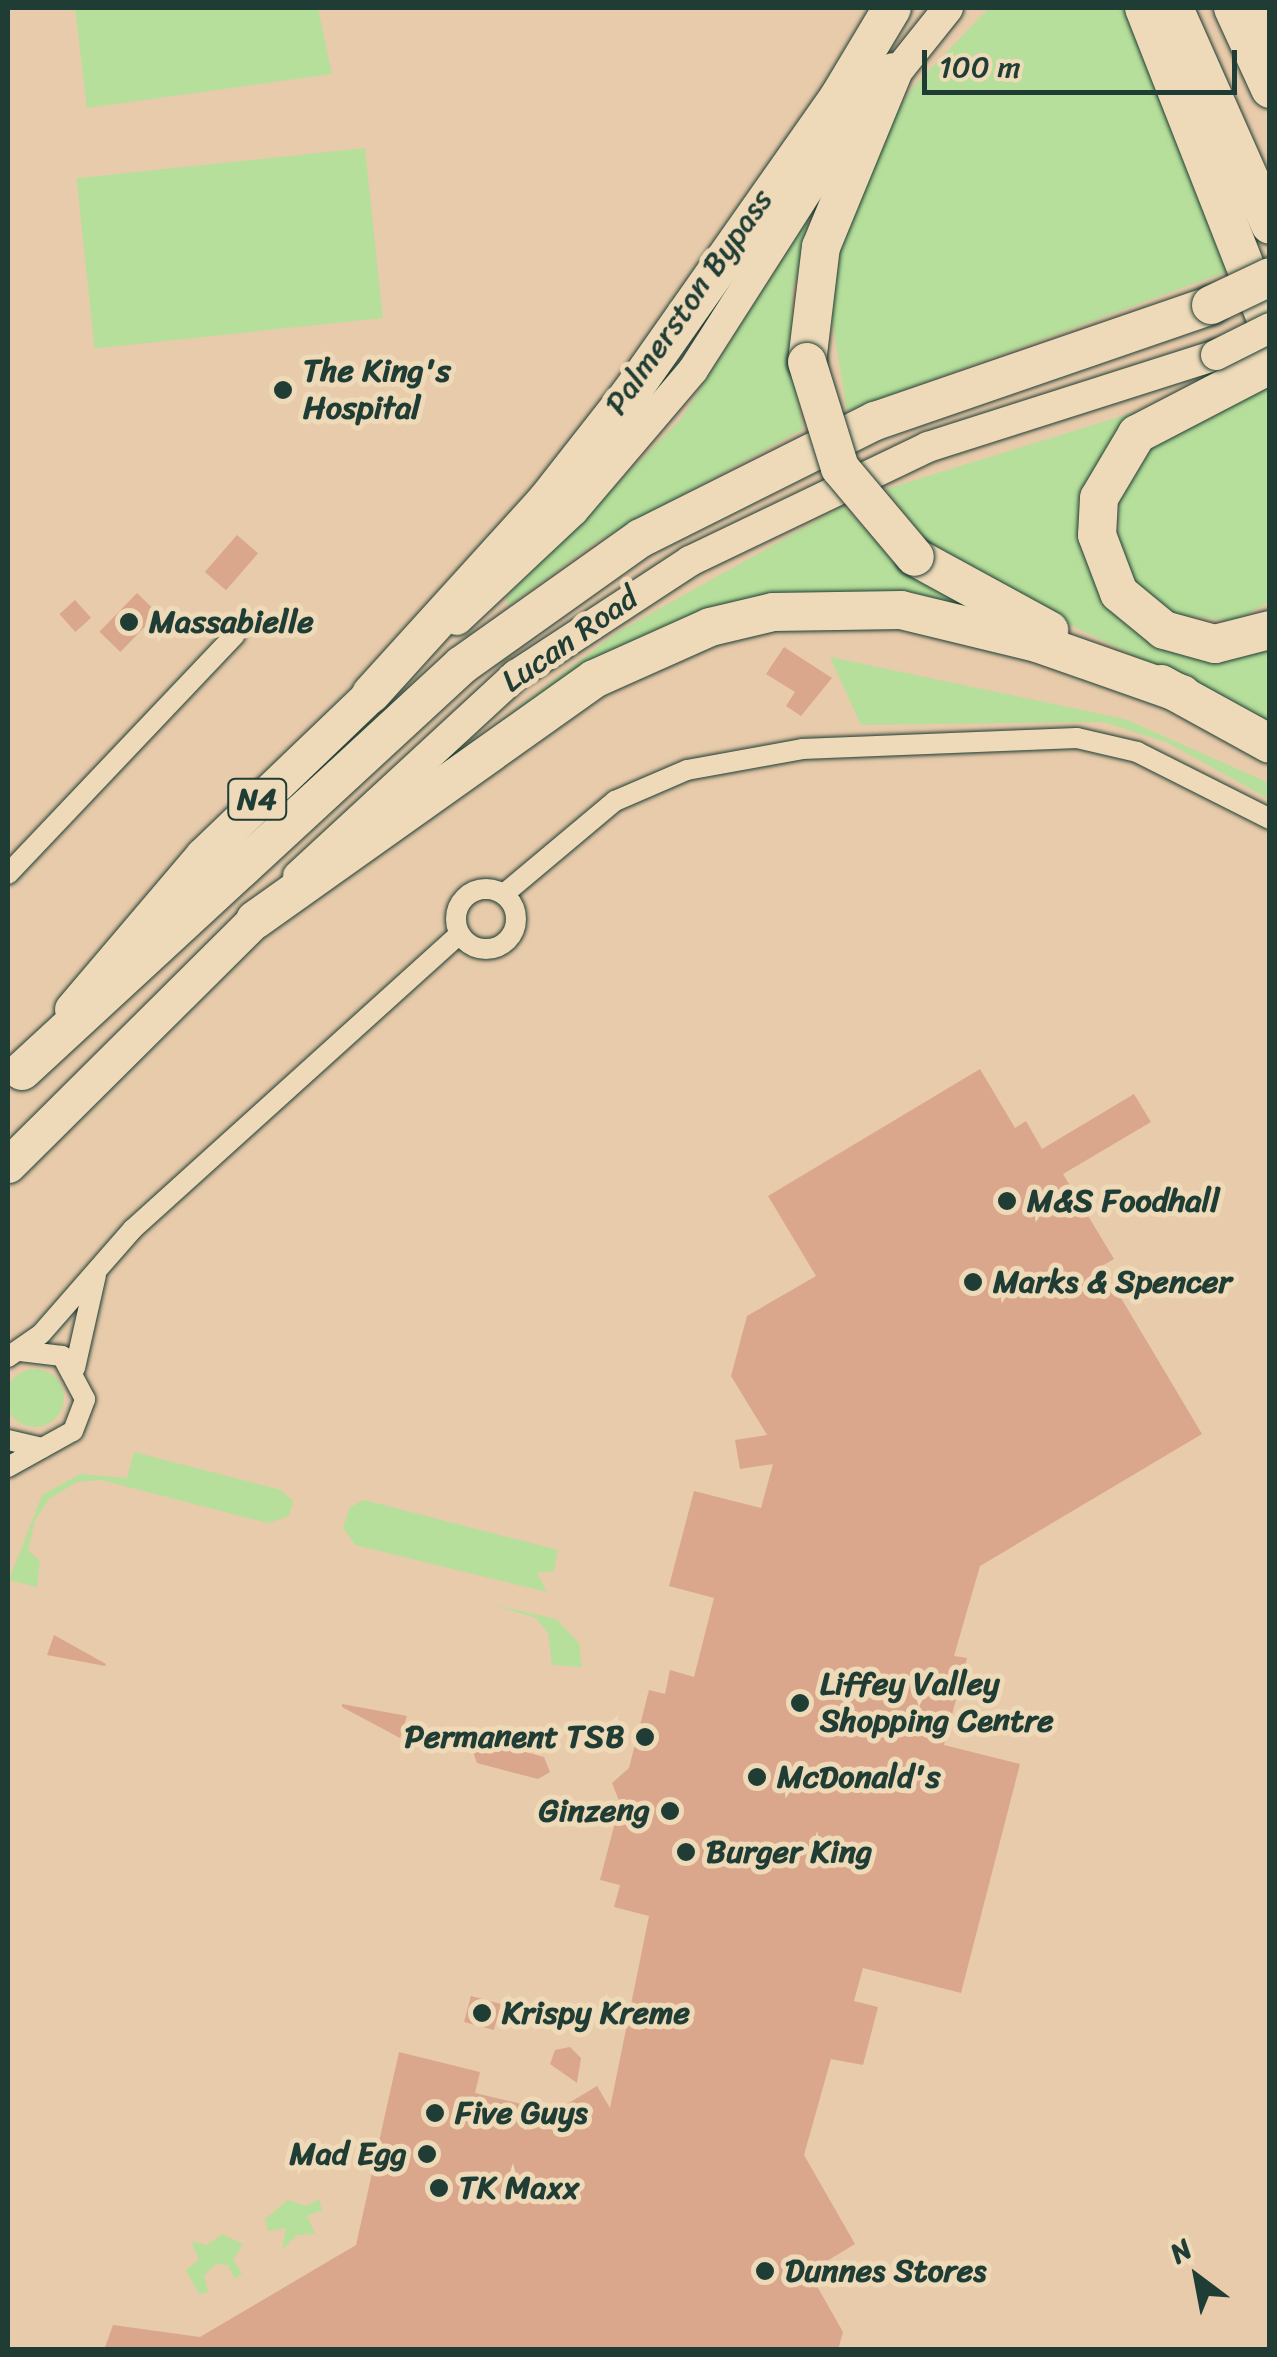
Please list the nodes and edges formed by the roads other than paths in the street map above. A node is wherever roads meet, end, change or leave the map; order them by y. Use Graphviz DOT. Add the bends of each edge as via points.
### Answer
graph roads {
  1 [pos="892,8"];
  2 [pos="948,8"];
  3 [pos="1144,8"];
  4 [pos="1174,8"];
  5 [pos="1233,8"];
  6 [pos="1263,8"];
  7 [pos="1270,27"];
  8 [pos="892,72"];
  9 [pos="1270,90"];
  10 [pos="1270,225"];
  11 [pos="1270,277"];
  12 [pos="1270,329"];
  13 [pos="1270,366"];
  14 [pos="1220,372"];
  15 [pos="1270,630"];
  16 [pos="235,636"];
  17 [pos="371,694"];
  18 [pos="1182,694"];
  19 [pos="1270,744"];
  20 [pos="1270,819"];
  21 [pos="8,874"];
  22 [pos="504,894"];
  23 [pos="255,920"];
  24 [pos="459,934"];
  25 [pos="15,1079"];
  26 [pos="8,1165"];
  27 [pos="100,1264"];
  28 [pos="10,1354"];
  29 [pos="75,1368"];
  30 [pos="8,1440"];
  31 [pos="44,1448"];
  32 [pos="8,1466"];
  1 -- 17 [label="highway" via="840,95 630,394 546,501"];
  2 -- 8 [label="main road, Palmerston Bypass"];
  3 -- 12 [label="highway"];
  4 -- 10 [label="highway"];
  5 -- 9 [label="highway"];
  6 -- 7 [label="highway"];
  8 -- 17 [label="main road, Palmerston Bypass" via="693,370 637,439 519,566"];
  8 -- 18 [label="highway, bridge" via="821,248 807,362 840,468 915,557"];
  11 -- 25 [label="highway, bridge" via="1211,304 875,421 641,538 462,664"];
  12 -- 14 [label="main road, Lucan Road, bridge"];
  13 -- 14 [label="highway"];
  14 -- 15 [label="highway" via="1138,434 1099,498 1097,536 1118,593 1164,630 1215,644"];
  14 -- 23 [label="main road, Lucan Road" via="870,471 622,600 438,740"];
  16 -- 21 [label="street"];
  17 -- 25 [label="highway, N4" via="203,854"];
  18 -- 19 [label="highway"];
  18 -- 23 [label="highway" via="1037,643 902,610 773,612 710,627 594,680"];
  20 -- 22 [label="street" via="1137,752 1077,738 802,749 687,770 614,801"];
  22 -- 24 [label="street" via="484,888 465,896 456,914"];
  22 -- 24 [label="street" via="516,916 508,940 484,949"];
  23 -- 26 [label="highway, Lucan Road"];
  24 -- 27 [label="street"];
  27 -- 28 [label="street" via="41,1334"];
  27 -- 29 [label="street"];
  28 -- 29 [label="street" via="47,1349"];
  29 -- 31 [label="street" via="82,1416"];
  30 -- 31 [label="street"];
  31 -- 32 [label="street"];
}
